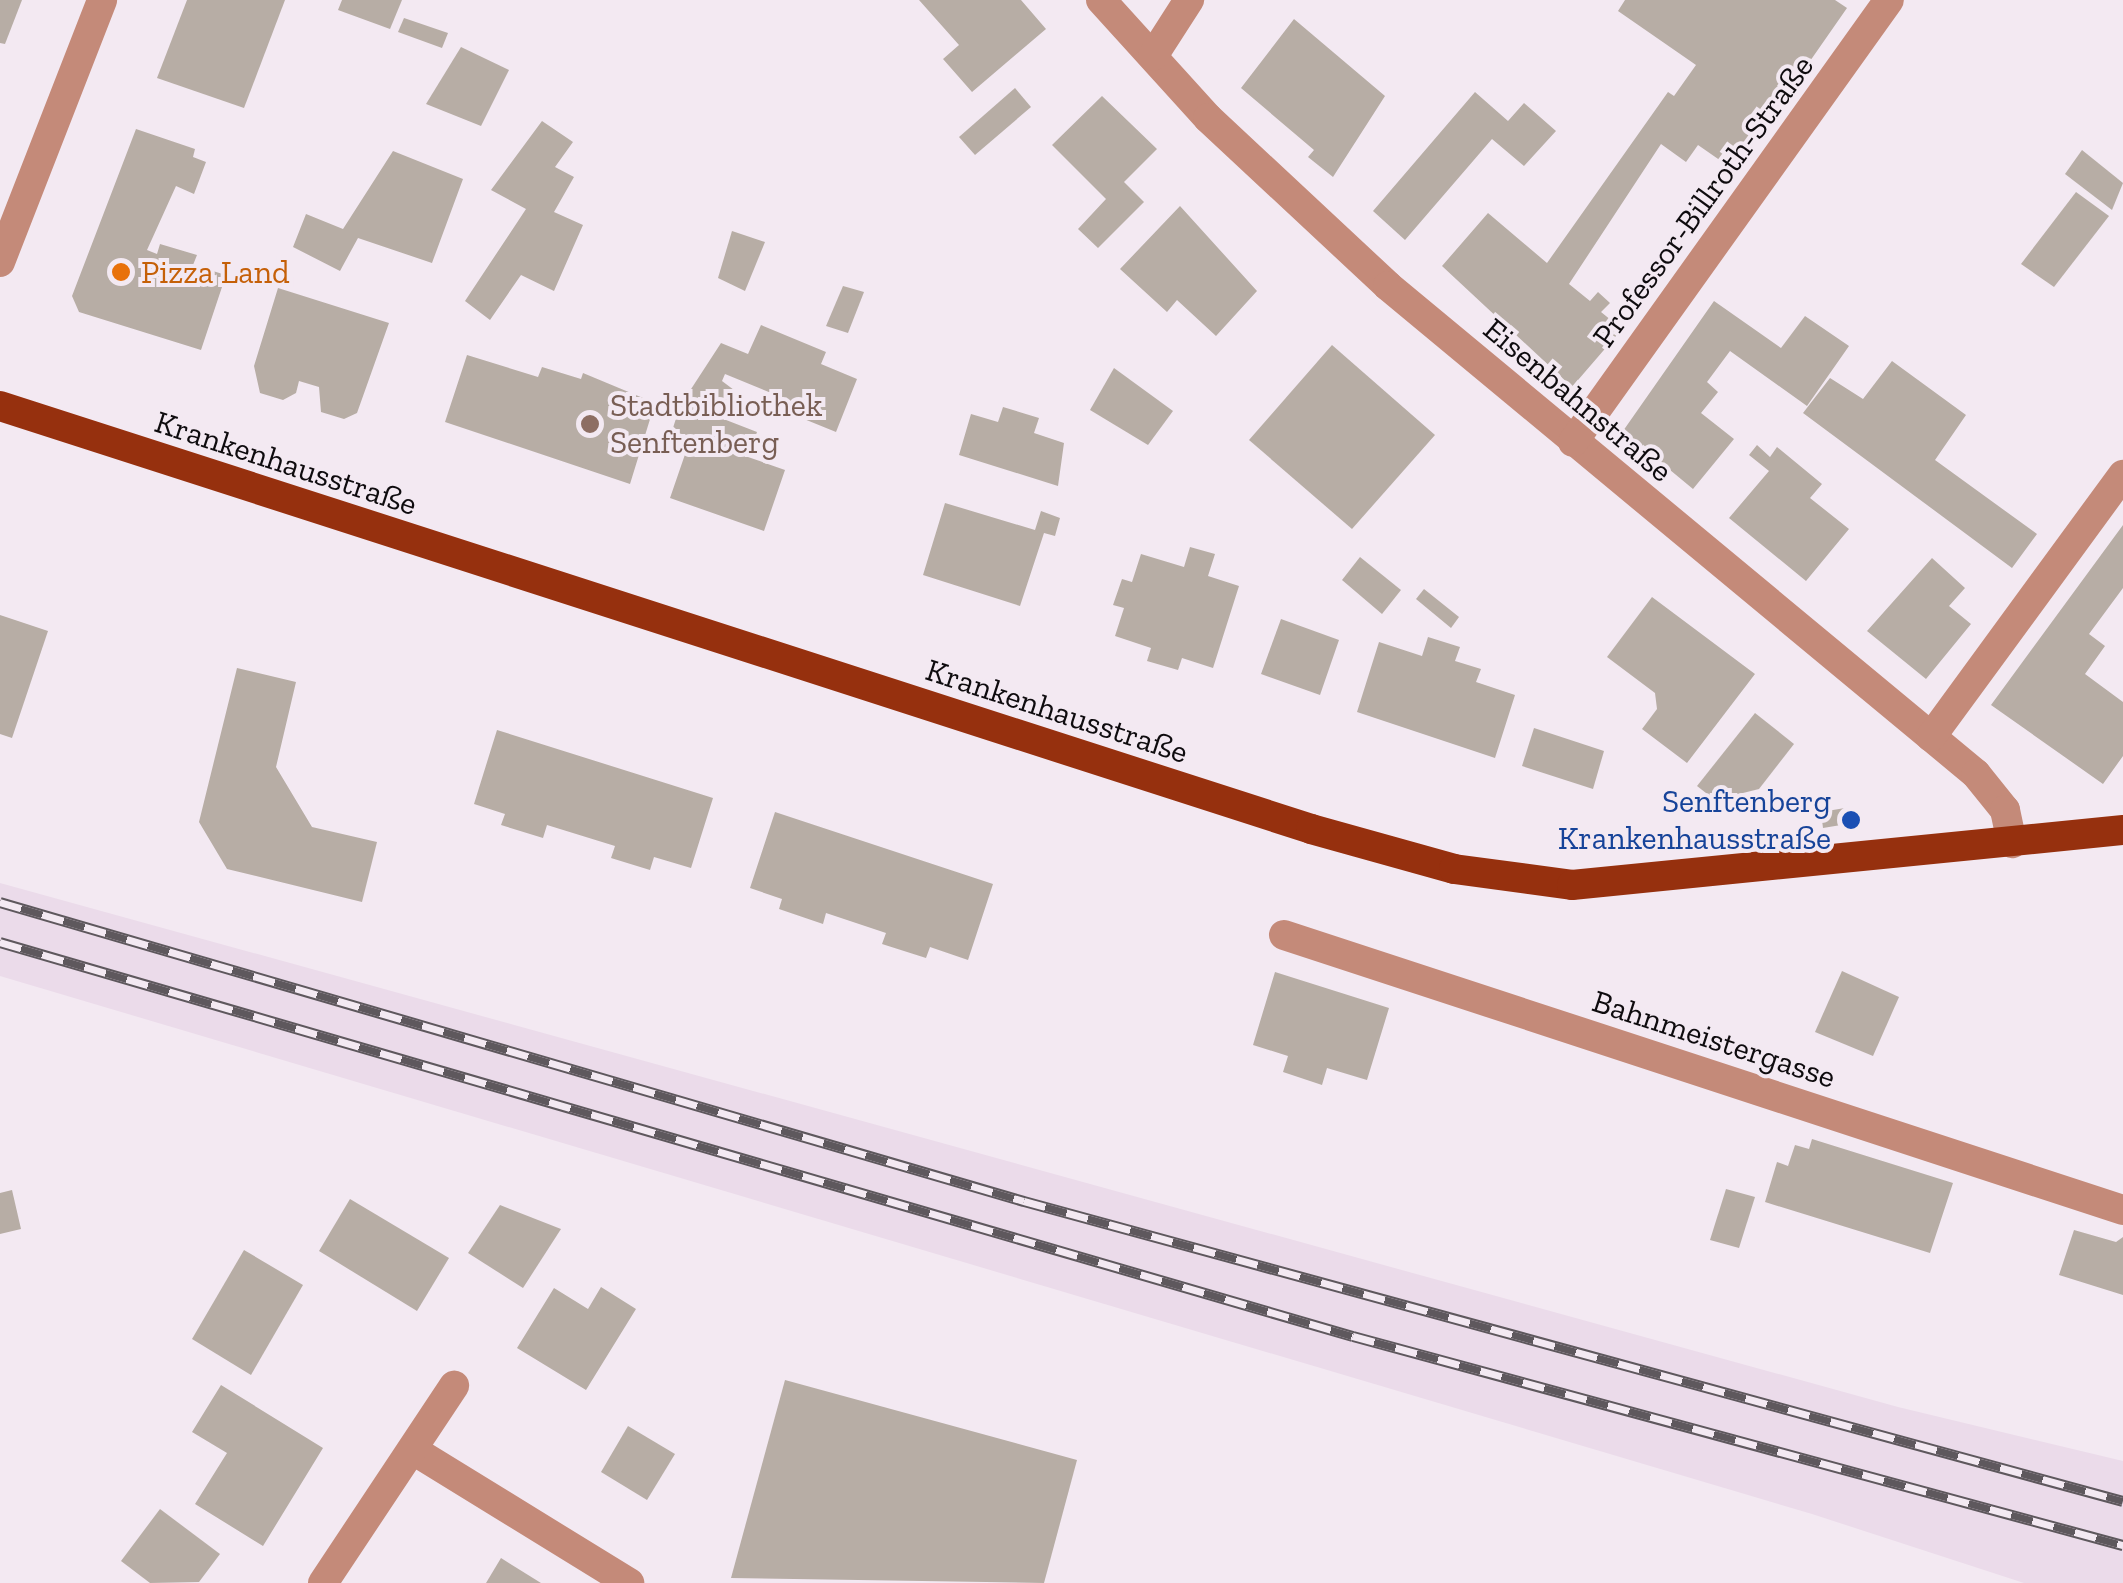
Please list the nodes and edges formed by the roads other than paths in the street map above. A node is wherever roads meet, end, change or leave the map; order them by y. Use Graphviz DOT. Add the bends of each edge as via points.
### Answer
graph roads {
  1 [pos="102,0"];
  2 [pos="1101,0"];
  3 [pos="1189,0"];
  4 [pos="1889,0"];
  5 [pos="1153,56"];
  6 [pos="0,262"];
  7 [pos="0,406"];
  8 [pos="1573,442"];
  9 [pos="2123,475"];
  10 [pos="1931,737"];
  11 [pos="2123,830"];
  12 [pos="2012,843"];
  13 [pos="1284,934"];
  14 [pos="2123,1210"];
  15 [pos="454,1386"];
  16 [pos="413,1450"];
  17 [pos="323,1583"];
  18 [pos="629,1583"];
  1 -- 6 [label="street"];
  2 -- 5 [label="street, Eisenbahnstraße"];
  3 -- 5 [label="street"];
  4 -- 8 [label="street, Professor-Billroth-Straße"];
  5 -- 8 [label="street, Eisenbahnstraße" via="1208,118 1388,286"];
  7 -- 12 [label="main road, Krankenhausstraße" via="1310,830 1454,869 1572,885"];
  8 -- 10 [label="street, Eisenbahnstraße"];
  9 -- 10 [label="street"];
  10 -- 12 [label="street, Eisenbahnstraße" via="1988,786 2005,810"];
  11 -- 12 [label="main road, Krankenhausstraße"];
  13 -- 14 [label="street, Bahnmeistergasse"];
  15 -- 16 [label="street"];
  16 -- 17 [label="street"];
  16 -- 18 [label="street"];
}
